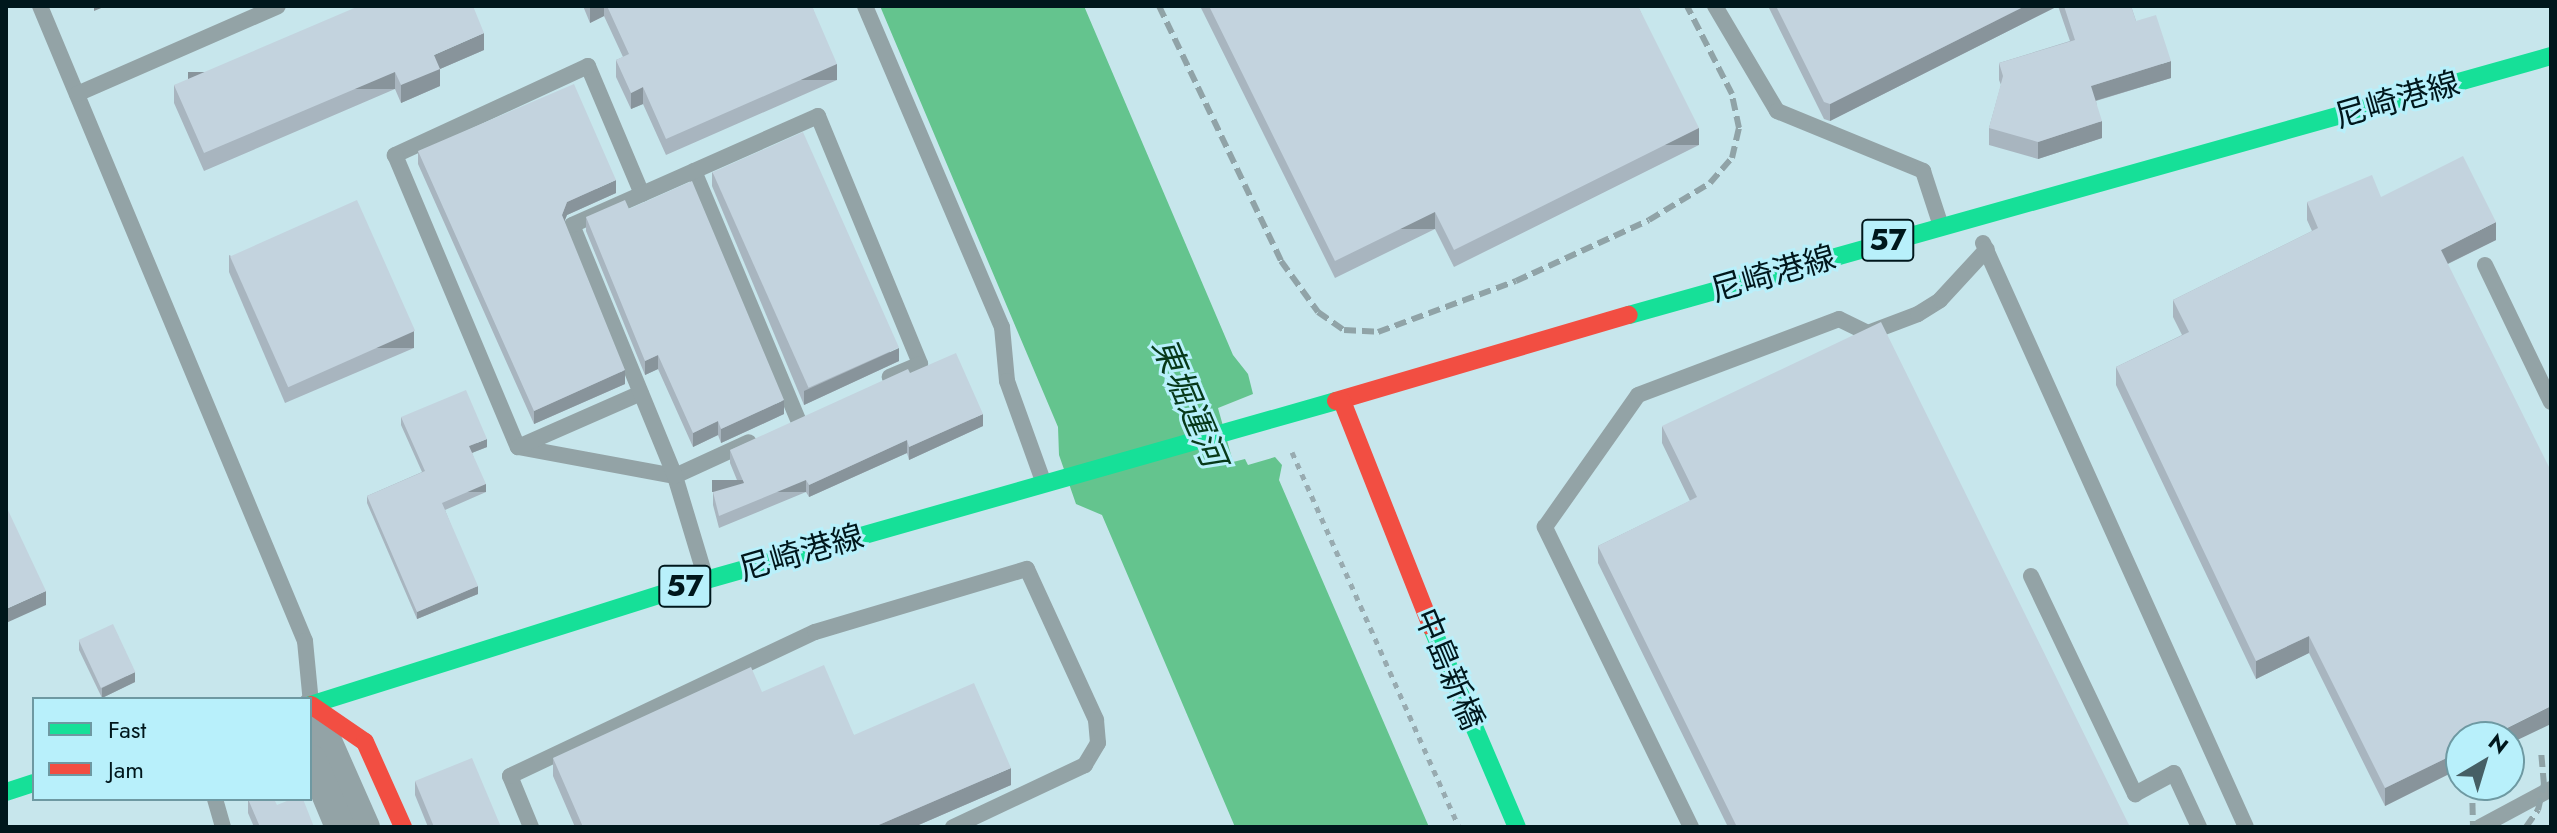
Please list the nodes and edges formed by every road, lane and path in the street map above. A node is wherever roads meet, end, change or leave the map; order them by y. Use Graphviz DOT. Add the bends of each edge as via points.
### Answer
graph roads {
  1 [pos="40,6"];
  2 [pos="278,6"];
  3 [pos="865,6"];
  4 [pos="1715,6"];
  5 [pos="2551,56"];
  6 [pos="77,94"];
  7 [pos="694,171"];
  8 [pos="642,194"];
  9 [pos="1971,220"];
  10 [pos="1940,224"];
  11 [pos="1987,249"];
  12 [pos="2485,265"];
  13 [pos="879,382"];
  14 [pos="641,393"];
  15 [pos="1342,401"];
  16 [pos="2551,402"];
  17 [pos="1277,418"];
  18 [pos="518,447"];
  19 [pos="675,476"];
  20 [pos="1044,484"];
  21 [pos="2031,576"];
  22 [pos="706,580"];
  23 [pos="310,697"];
  24 [pos="312,705"];
  25 [pos="312,706"];
  26 [pos="312,707"];
  27 [pos="312,760"];
  28 [pos="32,784"];
  29 [pos="2551,789"];
  30 [pos="6,792"];
  31 [pos="216,801"];
  32 [pos="223,827"];
  33 [pos="340,827"];
  34 [pos="365,827"];
  35 [pos="403,827"];
  36 [pos="531,827"];
  37 [pos="953,827"];
  38 [pos="1459,827"];
  39 [pos="1517,827"];
  40 [pos="1691,827"];
  41 [pos="2199,827"];
  42 [pos="2246,827"];
  43 [pos="2480,827"];
  1 -- 6 [label="lane"];
  2 -- 6 [label="lane"];
  3 -- 20 [label="lane" via="1002,327 1007,381"];
  4 -- 10 [label="lane" via="1777,111 1923,171"];
  5 -- 9 [label="main road, 尼崎港線 / 57"];
  6 -- 23 [label="lane" via="305,641"];
  7 -- 8 [label="lane"];
  7 -- 13 [label="lane" via="818,116 920,364"];
  7 -- 19 [label="lane" via="791,423"];
  8 -- 14 [label="lane" via="572,225"];
  8 -- 18 [label="lane" via="588,66 395,155"];
  9 -- 10 [label="main road, 尼崎港線 / 57"];
  9 -- 11 [label="lane"];
  10 -- 15 [label="main road, 尼崎港線 / 57"];
  11 -- 40 [label="lane" via="1940,300 1918,314 1868,333 1839,319 1638,395 1545,527"];
  11 -- 42 [label="lane"];
  12 -- 16 [label="lane"];
  14 -- 18 [label="lane"];
  14 -- 19 [label="lane"];
  15 -- 17 [label="main road, 尼崎港線 / 57"];
  15 -- 39 [label="main road, 中島新橋" via="1382,512"];
  17 -- 20 [label="main road, 尼崎港線 / 57"];
  17 -- 38 [label="path"];
  18 -- 19 [label="lane"];
  19 -- 22 [label="lane"];
  20 -- 22 [label="main road, 尼崎港線 / 57"];
  21 -- 41 [label="lane" via="2135,794 2174,773"];
  22 -- 24 [label="main road, 尼崎港線 / 57"];
  25 -- 35 [label="main road" via="365,742"];
  26 -- 34 [label="street"];
  27 -- 33 [label="street"];
  28 -- 30 [label="main road"];
  29 -- 43 [label="lane"];
  31 -- 32 [label="lane"];
  36 -- 37 [label="lane" via="510,776 815,632 1027,569 1096,720 1098,743 1085,765"];
}
